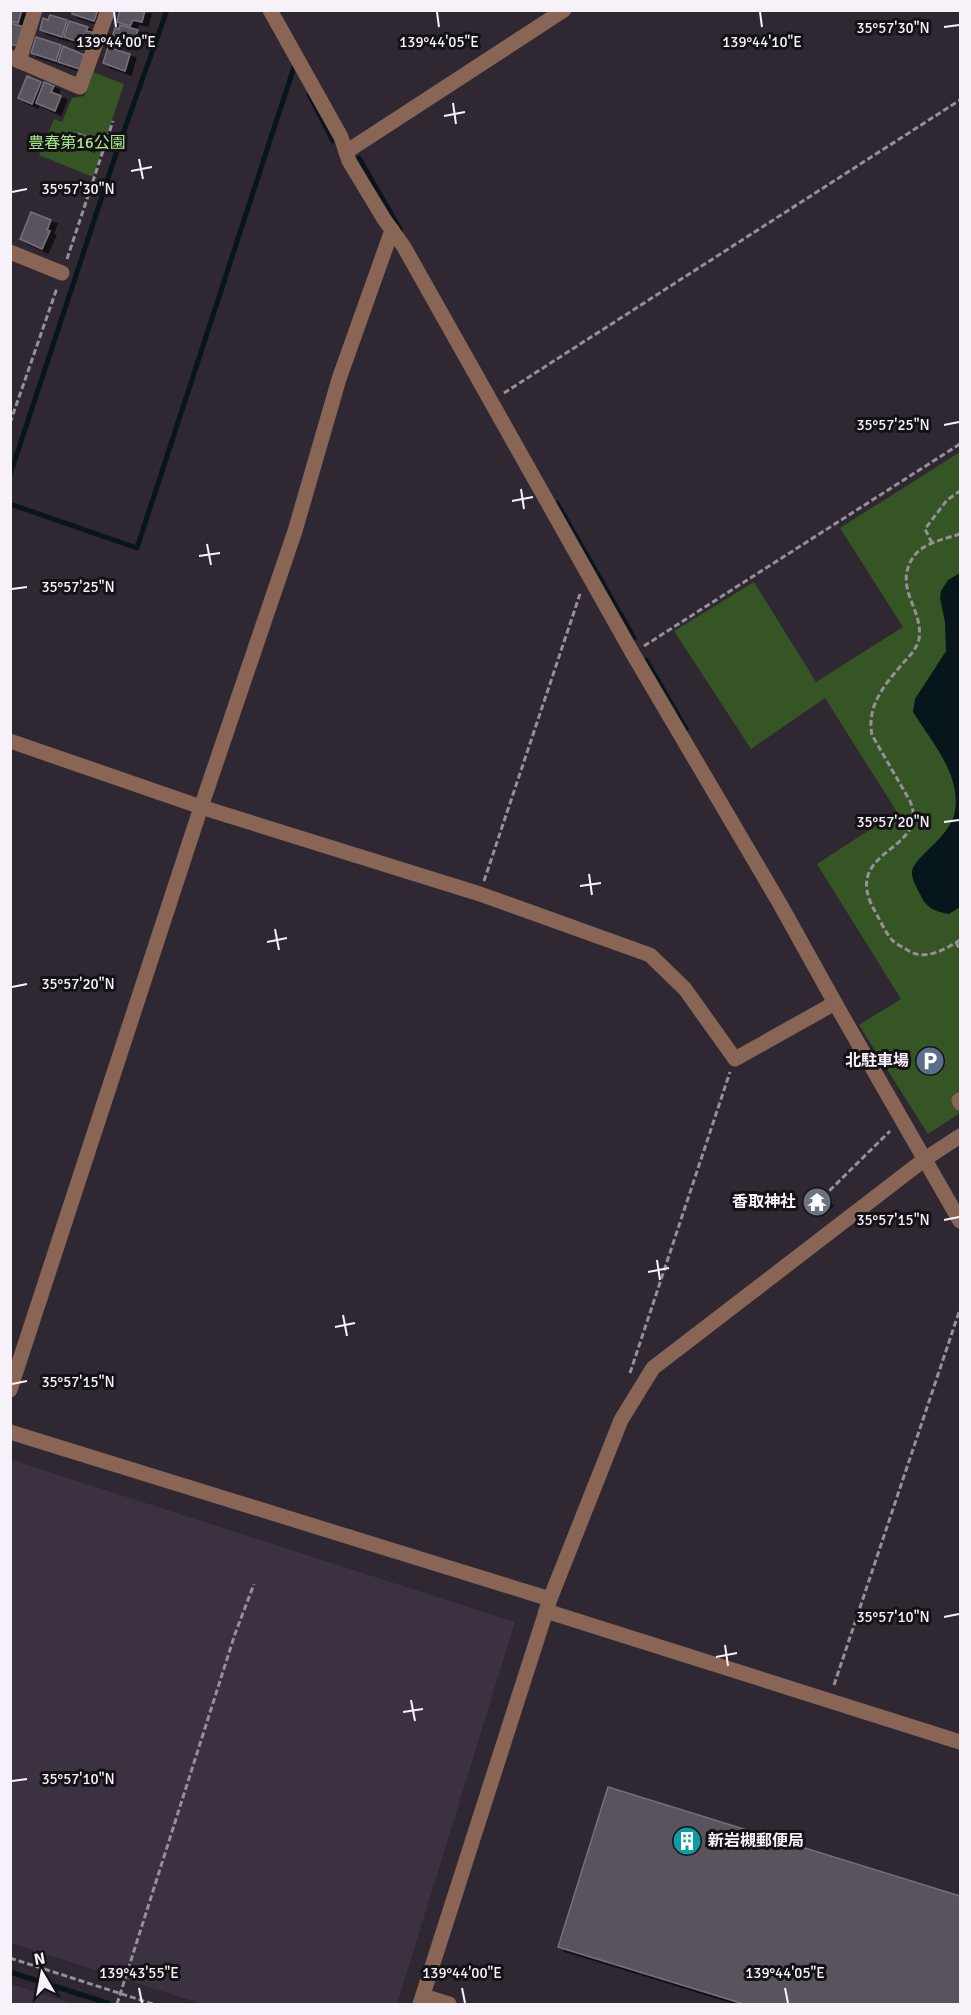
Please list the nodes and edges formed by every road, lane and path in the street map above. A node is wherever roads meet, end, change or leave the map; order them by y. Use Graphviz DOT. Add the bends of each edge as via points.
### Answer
graph roads {
  1 [pos="35,10"];
  2 [pos="108,10"];
  3 [pos="270,10"];
  4 [pos="564,10"];
  5 [pos="15,59"];
  6 [pos="960,100"];
  7 [pos="113,121"];
  8 [pos="346,152"];
  9 [pos="392,230"];
  10 [pos="10,252"];
  11 [pos="62,273"];
  12 [pos="490,402"];
  13 [pos="10,423"];
  14 [pos="960,444"];
  15 [pos="960,490"];
  16 [pos="960,534"];
  17 [pos="932,543"];
  18 [pos="588,572"];
  19 [pos="633,654"];
  20 [pos="10,741"];
  21 [pos="201,807"];
  22 [pos="480,894"];
  23 [pos="960,940"];
  24 [pos="956,942"];
  25 [pos="960,950"];
  26 [pos="835,1003"];
  27 [pos="735,1059"];
  28 [pos="902,1119"];
  29 [pos="960,1136"];
  30 [pos="924,1159"];
  31 [pos="823,1197"];
  32 [pos="960,1221"];
  33 [pos="960,1309"];
  34 [pos="10,1390"];
  35 [pos="631,1404"];
  36 [pos="10,1432"];
  37 [pos="254,1584"];
  38 [pos="548,1605"];
  39 [pos="828,1700"];
  40 [pos="960,1742"];
  41 [pos="10,1958"];
  42 [pos="120,1994"];
  43 [pos="421,2000"];
  44 [pos="117,2004"];
  45 [pos="153,2004"];
  46 [pos="448,2004"];
  1 -- 5 [label="street"];
  2 -- 5 [label="street" via="80,87"];
  3 -- 8 [label="street"];
  4 -- 8 [label="street"];
  6 -- 12 [label="path"];
  7 -- 11 [label="path"];
  8 -- 9 [label="street"];
  9 -- 12 [label="street"];
  9 -- 21 [label="street" via="339,379 295,531"];
  10 -- 11 [label="street"];
  11 -- 13 [label="path"];
  12 -- 18 [label="street"];
  14 -- 19 [label="path"];
  15 -- 17 [label="path" via="925,529"];
  16 -- 17 [label="path"];
  17 -- 24 [label="path" via="912,559 906,580 917,615 919,639 913,652 881,688 870,726 910,801 914,821 911,830 877,860 866,882 868,900 893,941 914,954 939,952"];
  18 -- 19 [label="street"];
  18 -- 22 [label="path"];
  19 -- 26 [label="street"];
  20 -- 21 [label="street"];
  21 -- 22 [label="street"];
  21 -- 34 [label="street"];
  22 -- 27 [label="street" via="651,954 685,989"];
  23 -- 24 [label="path"];
  24 -- 25 [label="path"];
  26 -- 27 [label="street"];
  26 -- 28 [label="street"];
  27 -- 35 [label="path" via="623,1392"];
  28 -- 30 [label="street"];
  28 -- 31 [label="path"];
  29 -- 30 [label="street"];
  30 -- 32 [label="street"];
  30 -- 35 [label="street" via="653,1368"];
  33 -- 39 [label="path"];
  35 -- 38 [label="street" via="604,1459"];
  36 -- 38 [label="street"];
  37 -- 42 [label="path"];
  38 -- 39 [label="street"];
  38 -- 43 [label="street"];
  39 -- 40 [label="street"];
  41 -- 42 [label="path"];
  42 -- 44 [label="path"];
  42 -- 45 [label="path"];
  43 -- 46 [label="street"];
}
